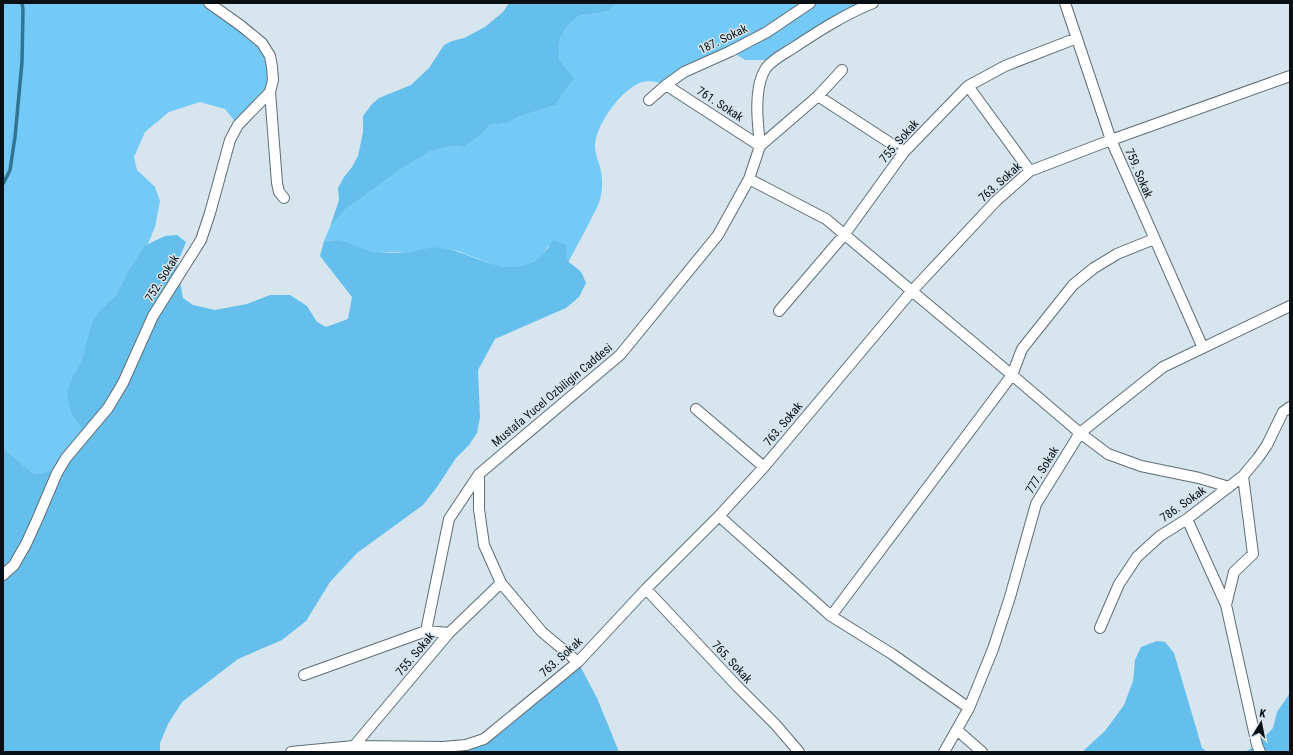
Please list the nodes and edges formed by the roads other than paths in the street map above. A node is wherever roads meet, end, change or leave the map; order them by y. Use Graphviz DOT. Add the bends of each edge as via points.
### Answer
graph roads {
  1 [pos="209,3"];
  2 [pos="810,3"];
  3 [pos="873,3"];
  4 [pos="1065,3"];
  5 [pos="1077,38"];
  6 [pos="842,70"];
  7 [pos="1290,76"];
  8 [pos="666,85"];
  9 [pos="968,86"];
  10 [pos="270,92"];
  11 [pos="818,96"];
  12 [pos="649,100"];
  13 [pos="1111,140"];
  14 [pos="760,146"];
  15 [pos="904,152"];
  16 [pos="1030,171"];
  17 [pos="750,179"];
  18 [pos="284,198"];
  19 [pos="844,235"];
  20 [pos="1154,240"];
  21 [pos="911,292"];
  22 [pos="1290,306"];
  23 [pos="779,311"];
  24 [pos="1203,348"];
  25 [pos="1012,374"];
  26 [pos="1290,407"];
  27 [pos="696,409"];
  28 [pos="1080,433"];
  29 [pos="764,467"];
  30 [pos="479,474"];
  31 [pos="1243,476"];
  32 [pos="1229,487"];
  33 [pos="719,516"];
  34 [pos="1187,519"];
  35 [pos="3,575"];
  36 [pos="502,583"];
  37 [pos="646,589"];
  38 [pos="1226,605"];
  39 [pos="831,616"];
  40 [pos="1100,628"];
  41 [pos="426,631"];
  42 [pos="450,633"];
  43 [pos="578,662"];
  44 [pos="304,675"];
  45 [pos="969,708"];
  46 [pos="957,730"];
  47 [pos="354,746"];
  48 [pos="291,752"];
  49 [pos="799,752"];
  50 [pos="944,752"];
  51 [pos="982,752"];
  52 [pos="1260,752"];
  1 -- 10 [label="street" via="262,43 270,56 272,67"];
  2 -- 8 [label="street, 187. Sokak" via="767,32 684,72"];
  3 -- 14 [label="street" via="817,33 766,68 760,81 757,99"];
  4 -- 5 [label="street, 759. Sokak"];
  5 -- 9 [label="street, 755. Sokak" via="1005,66"];
  5 -- 13 [label="street, 759. Sokak"];
  6 -- 11 [label="street"];
  7 -- 13 [label="street, 763. Sokak"];
  8 -- 12 [label="street, 187. Sokak"];
  8 -- 14 [label="street, 761. Sokak"];
  9 -- 15 [label="street, 755. Sokak"];
  9 -- 16 [label="street"];
  10 -- 18 [label="street" via="277,183"];
  10 -- 35 [label="street, 752. Sokak" via="234,132 201,240 153,316 123,383 108,408 66,458 26,544 14,565"];
  11 -- 14 [label="street"];
  11 -- 15 [label="street"];
  13 -- 16 [label="street, 763. Sokak"];
  13 -- 20 [label="street, 759. Sokak"];
  14 -- 17 [label="street, Mustafa Yucel Ozbiligin Caddesi"];
  15 -- 19 [label="street, 755. Sokak"];
  16 -- 21 [label="street, 763. Sokak" via="996,201"];
  17 -- 19 [label="street" via="826,219"];
  17 -- 30 [label="street, Mustafa Yucel Ozbiligin Caddesi" via="718,235 620,356"];
  19 -- 21 [label="street"];
  19 -- 23 [label="street, 755. Sokak"];
  20 -- 24 [label="street, 759. Sokak"];
  20 -- 25 [label="street" via="1117,254 1073,285 1022,349"];
  21 -- 25 [label="street"];
  21 -- 29 [label="street, 763. Sokak"];
  22 -- 24 [label="street, 777. Sokak"];
  24 -- 28 [label="street, 777. Sokak" via="1163,367"];
  25 -- 28 [label="street"];
  25 -- 39 [label="street"];
  26 -- 31 [label="street, 786. Sokak" via="1283,412 1268,444"];
  27 -- 29 [label="street"];
  28 -- 32 [label="street" via="1108,454 1141,466"];
  28 -- 45 [label="street, 777. Sokak" via="1036,504 994,649"];
  29 -- 33 [label="street, 763. Sokak"];
  30 -- 36 [label="street" via="479,509 484,545"];
  30 -- 41 [label="street, Mustafa Yucel Ozbiligin Caddesi" via="449,519"];
  31 -- 32 [label="street, 786. Sokak"];
  31 -- 38 [label="street" via="1254,554 1234,572"];
  32 -- 34 [label="street, 786. Sokak"];
  33 -- 37 [label="street, 763. Sokak"];
  33 -- 39 [label="street"];
  34 -- 38 [label="street"];
  34 -- 40 [label="street, 786. Sokak" via="1160,536 1137,557 1118,584"];
  36 -- 42 [label="street, 755. Sokak"];
  36 -- 43 [label="street" via="542,632"];
  37 -- 43 [label="street, 763. Sokak"];
  37 -- 49 [label="street, 765. Sokak" via="776,724"];
  38 -- 52 [label="street"];
  39 -- 45 [label="street" via="892,654"];
  41 -- 42 [label="street"];
  41 -- 44 [label="street"];
  42 -- 47 [label="street, 755. Sokak"];
  43 -- 47 [label="street, 763. Sokak" via="484,739 466,745 443,747"];
  45 -- 46 [label="street, 777. Sokak"];
  46 -- 50 [label="street, 777. Sokak"];
  46 -- 51 [label="street"];
  47 -- 48 [label="street, 763. Sokak"];
}
